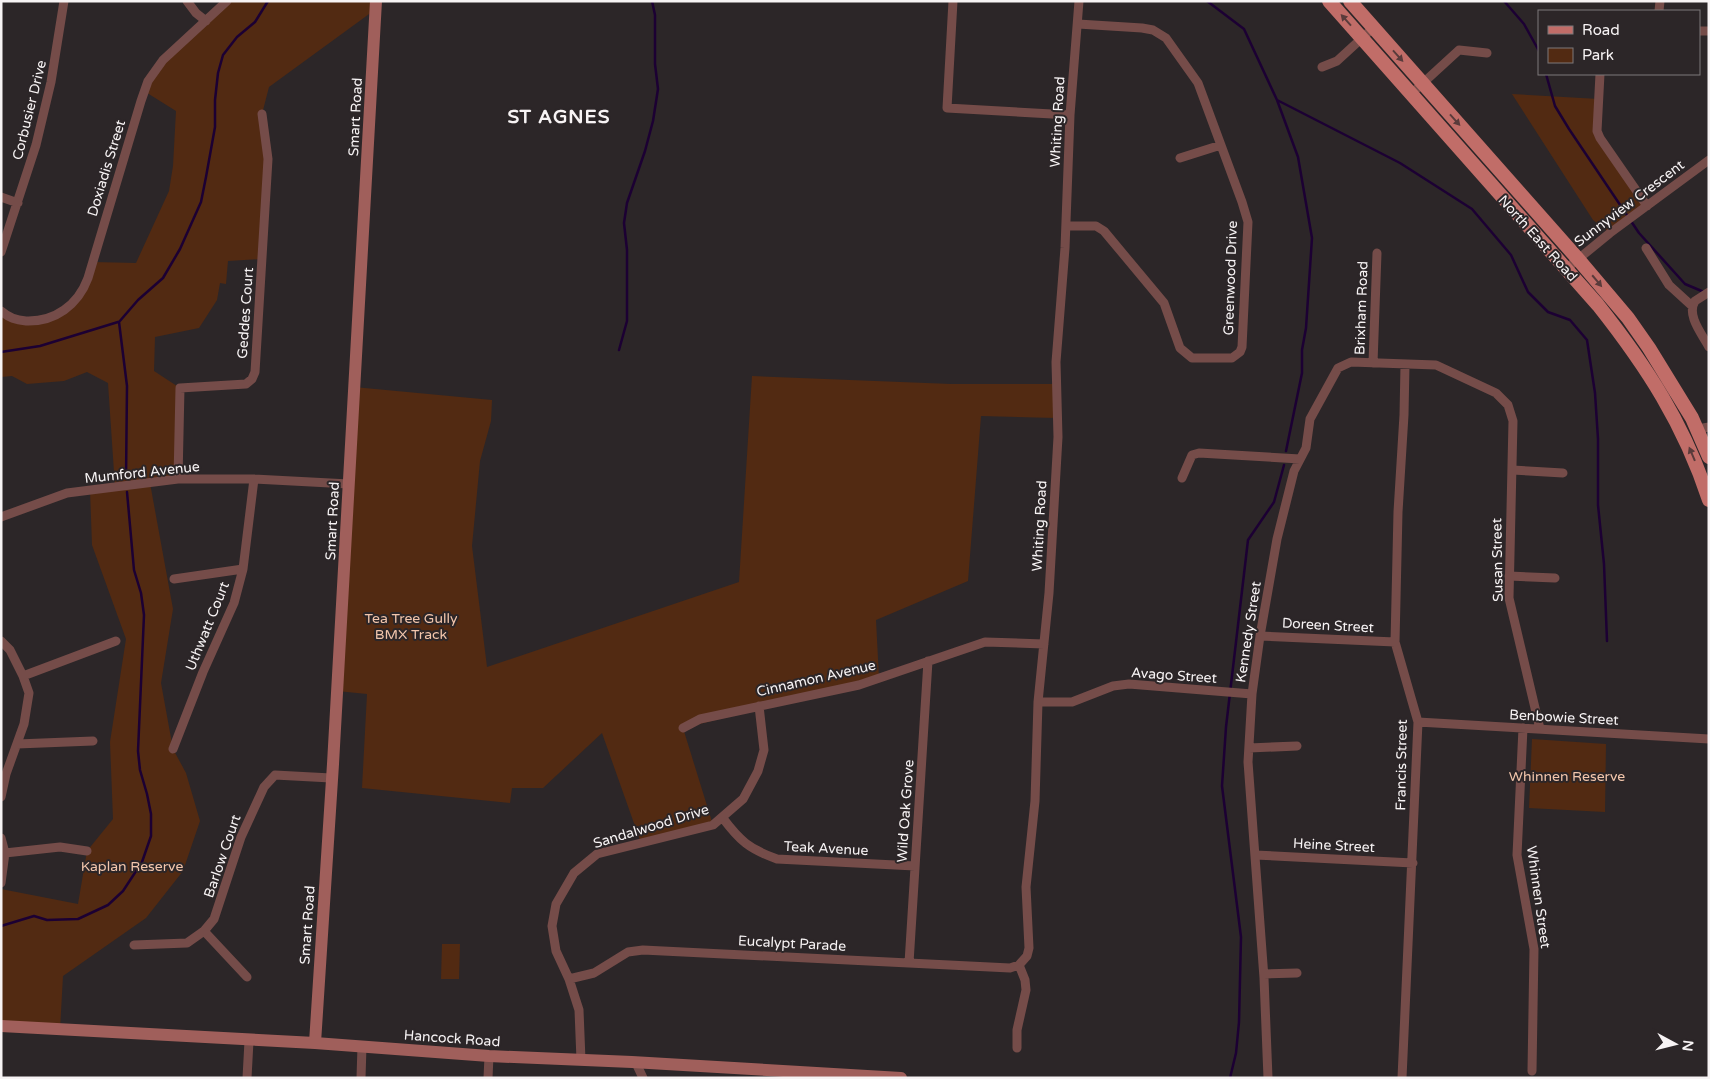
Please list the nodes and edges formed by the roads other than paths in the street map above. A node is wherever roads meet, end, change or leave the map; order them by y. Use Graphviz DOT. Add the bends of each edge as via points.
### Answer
graph roads {
  1 [pos="64,1"];
  2 [pos="187,1"];
  3 [pos="227,1"];
  4 [pos="376,1"];
  5 [pos="953,1"];
  6 [pos="1079,1"];
  7 [pos="1329,1"];
  8 [pos="1350,1"];
  9 [pos="206,20"];
  10 [pos="1078,24"];
  11 [pos="1374,28"];
  12 [pos="1363,39"];
  13 [pos="1487,53"];
  14 [pos="1322,67"];
  15 [pos="1600,75"];
  16 [pos="1422,83"];
  17 [pos="1411,94"];
  18 [pos="262,114"];
  19 [pos="1070,115"];
  20 [pos="1221,146"];
  21 [pos="1180,158"];
  22 [pos="1709,160"];
  23 [pos="1,197"];
  24 [pos="18,202"];
  25 [pos="1648,206"];
  26 [pos="1066,226"];
  27 [pos="1646,248"];
  28 [pos="1,252"];
  29 [pos="1377,253"];
  30 [pos="1578,259"];
  31 [pos="1566,269"];
  32 [pos="1707,293"];
  33 [pos="1692,306"];
  34 [pos="1,311"];
  35 [pos="1709,347"];
  36 [pos="1373,363"];
  37 [pos="1405,364"];
  38 [pos="1496,393"];
  39 [pos="1703,428"];
  40 [pos="1709,456"];
  41 [pos="1300,459"];
  42 [pos="1512,470"];
  43 [pos="1564,473"];
  44 [pos="1182,478"];
  45 [pos="178,479"];
  46 [pos="254,479"];
  47 [pos="349,484"];
  48 [pos="1709,500"];
  49 [pos="1,517"];
  50 [pos="243,569"];
  51 [pos="1510,576"];
  52 [pos="174,578"];
  53 [pos="1555,578"];
  54 [pos="1260,636"];
  55 [pos="1,641"];
  56 [pos="116,641"];
  57 [pos="1395,642"];
  58 [pos="1044,644"];
  59 [pos="928,661"];
  60 [pos="23,676"];
  61 [pos="1252,694"];
  62 [pos="1038,702"];
  63 [pos="759,706"];
  64 [pos="1418,722"];
  65 [pos="683,728"];
  66 [pos="1523,728"];
  67 [pos="1540,729"];
  68 [pos="1709,739"];
  69 [pos="93,741"];
  70 [pos="17,744"];
  71 [pos="1297,746"];
  72 [pos="1248,748"];
  73 [pos="173,749"];
  74 [pos="331,778"];
  75 [pos="1,797"];
  76 [pos="722,817"];
  77 [pos="1,838"];
  78 [pos="88,852"];
  79 [pos="5,853"];
  80 [pos="1255,855"];
  81 [pos="1413,863"];
  82 [pos="915,866"];
  83 [pos="1,883"];
  84 [pos="204,931"];
  85 [pos="134,945"];
  86 [pos="909,963"];
  87 [pos="1019,964"];
  88 [pos="1297,973"];
  89 [pos="1264,974"];
  90 [pos="247,976"];
  91 [pos="569,979"];
  92 [pos="1,1026"];
  93 [pos="249,1040"];
  94 [pos="314,1043"];
  95 [pos="362,1046"];
  96 [pos="1017,1048"];
  97 [pos="489,1056"];
  98 [pos="581,1060"];
  99 [pos="636,1063"];
  100 [pos="1532,1071"];
  101 [pos="247,1078"];
  102 [pos="361,1078"];
  103 [pos="488,1078"];
  104 [pos="643,1078"];
  105 [pos="901,1078"];
  106 [pos="1268,1078"];
  107 [pos="1402,1078"];
  1 -- 24 [label="street, Corbusier Drive" via="51,82"];
  2 -- 9 [label="street"];
  3 -- 9 [label="street, Doxiadis Street"];
  4 -- 47 [label="main road, Smart Road"];
  5 -- 19 [label="street" via="947,108"];
  6 -- 10 [label="street, Whiting Road"];
  12 -- 7 [label="main road, North East Road, one-way"];
  8 -- 11 [label="main road, North East Road"];
  9 -- 34 [label="street, Doxiadis Street" via="163,60 148,81 82,291 67,308 51,317 33,321 11,318"];
  10 -- 19 [label="street, Whiting Road"];
  10 -- 20 [label="street, Greenwood Drive" via="1142,28 1166,38 1198,83"];
  11 -- 12 [label="street"];
  11 -- 16 [label="main road, North East Road, one-way"];
  12 -- 14 [label="street" via="1337,61"];
  12 -- 17 [label="main road, North East Road"];
  13 -- 16 [label="street" via="1459,50"];
  15 -- 25 [label="street" via="1600,138"];
  16 -- 17 [label="street"];
  16 -- 30 [label="main road, North East Road, one-way"];
  17 -- 31 [label="main road, North East Road"];
  18 -- 45 [label="street, Geddes Court" via="268,159 255,372 246,384 180,388"];
  19 -- 26 [label="street, Whiting Road"];
  20 -- 21 [label="street"];
  20 -- 26 [label="street, Greenwood Drive" via="1248,222 1242,347 1232,358 1192,358 1180,348 1164,304 1104,232 1096,226"];
  22 -- 25 [label="street, Sunnyview Crescent"];
  23 -- 24 [label="street"];
  24 -- 28 [label="street, Corbusier Drive"];
  25 -- 30 [label="street, Sunnyview Crescent"];
  26 -- 58 [label="street, Whiting Road" via="1056,362 1058,437"];
  27 -- 33 [label="street" via="1668,285"];
  29 -- 36 [label="street, Brixham Road"];
  30 -- 31 [label="street, Sunnyview Crescent"];
  30 -- 39 [label="main road, North East Road, one-way" via="1628,318 1692,418"];
  48 -- 31 [label="main road, North East Road, one-way" via="1689,447 1661,393 1626,341"];
  32 -- 33 [label="street"];
  33 -- 35 [label="street" via="1692,316"];
  36 -- 37 [label="street, Kennedy Street"];
  36 -- 41 [label="street, Kennedy Street" via="1351,362 1338,368 1310,419 1306,448"];
  37 -- 38 [label="street, Kennedy Street" via="1436,365"];
  37 -- 57 [label="street, Francis Street"];
  38 -- 42 [label="street, Susan Street" via="1508,405 1513,421"];
  39 -- 40 [label="main road, North East Road"];
  41 -- 44 [label="street" via="1199,453 1192,455"];
  41 -- 54 [label="street, Kennedy Street" via="1277,539"];
  42 -- 43 [label="street"];
  42 -- 51 [label="street, Susan Street"];
  45 -- 46 [label="street, Mumford Avenue"];
  45 -- 49 [label="street, Mumford Avenue" via="67,493"];
  46 -- 47 [label="street, Mumford Avenue"];
  46 -- 50 [label="street, Uthwatt Court"];
  47 -- 74 [label="main road, Smart Road"];
  50 -- 52 [label="street"];
  50 -- 73 [label="street, Uthwatt Court" via="234,603"];
  51 -- 53 [label="street"];
  51 -- 67 [label="street, Susan Street" via="1509,598"];
  54 -- 57 [label="street, Doreen Street"];
  54 -- 61 [label="street, Kennedy Street"];
  55 -- 60 [label="street" via="10,650"];
  56 -- 60 [label="street"];
  57 -- 64 [label="street, Francis Street"];
  58 -- 59 [label="street, Cinnamon Avenue" via="985,642"];
  58 -- 62 [label="street, Whiting Road"];
  59 -- 63 [label="street, Cinnamon Avenue" via="859,685"];
  59 -- 82 [label="street, Wild Oak Grove"];
  60 -- 70 [label="street" via="29,693"];
  61 -- 62 [label="street, Avago Street" via="1128,684 1113,686 1072,702"];
  61 -- 72 [label="street, Kennedy Street"];
  62 -- 87 [label="street, Whiting Road" via="1035,801 1026,887 1028,948 1027,956"];
  63 -- 65 [label="street, Cinnamon Avenue" via="700,720"];
  63 -- 76 [label="street, Sandalwood Drive" via="764,750 758,771 743,799"];
  64 -- 66 [label="street, Benbowie Street"];
  64 -- 81 [label="street, Francis Street"];
  66 -- 67 [label="street, Benbowie Street"];
  66 -- 100 [label="street, Whinnen Street" via="1518,855 1534,949"];
  67 -- 68 [label="street, Benbowie Street"];
  69 -- 70 [label="street"];
  70 -- 75 [label="street"];
  71 -- 72 [label="street"];
  72 -- 80 [label="street, Kennedy Street"];
  74 -- 84 [label="street, Barlow Court" via="275,776 264,786 241,836 214,919"];
  74 -- 94 [label="main road, Smart Road"];
  76 -- 82 [label="street, Teak Avenue" via="737,837 750,847 777,859"];
  76 -- 91 [label="street, Sandalwood Drive" via="714,825 597,854 574,873 556,904 552,926 556,951"];
  77 -- 79 [label="street"];
  78 -- 79 [label="street" via="60,847"];
  79 -- 83 [label="street"];
  80 -- 81 [label="street, Heine Street"];
  80 -- 89 [label="street, Kennedy Street"];
  81 -- 107 [label="street, Francis Street"];
  82 -- 86 [label="street, Wild Oak Grove"];
  84 -- 85 [label="street, Barlow Court" via="187,943"];
  84 -- 90 [label="street"];
  86 -- 87 [label="street, Eucalypt Parade" via="1010,968"];
  86 -- 91 [label="street, Eucalypt Parade" via="643,950 628,952 594,973"];
  87 -- 96 [label="street" via="1026,990 1017,1030"];
  88 -- 89 [label="street"];
  89 -- 106 [label="street, Kennedy Street"];
  91 -- 98 [label="street, Sandalwood Drive" via="579,1010"];
  92 -- 93 [label="main road, Hancock Road"];
  93 -- 94 [label="main road, Hancock Road"];
  93 -- 101 [label="street"];
  94 -- 95 [label="main road, Hancock Road"];
  95 -- 97 [label="main road, Hancock Road"];
  95 -- 102 [label="street"];
  97 -- 98 [label="main road, Hancock Road"];
  97 -- 103 [label="street"];
  98 -- 99 [label="main road, Hancock Road"];
  99 -- 104 [label="street"];
  99 -- 105 [label="main road, Hancock Road"];
}
